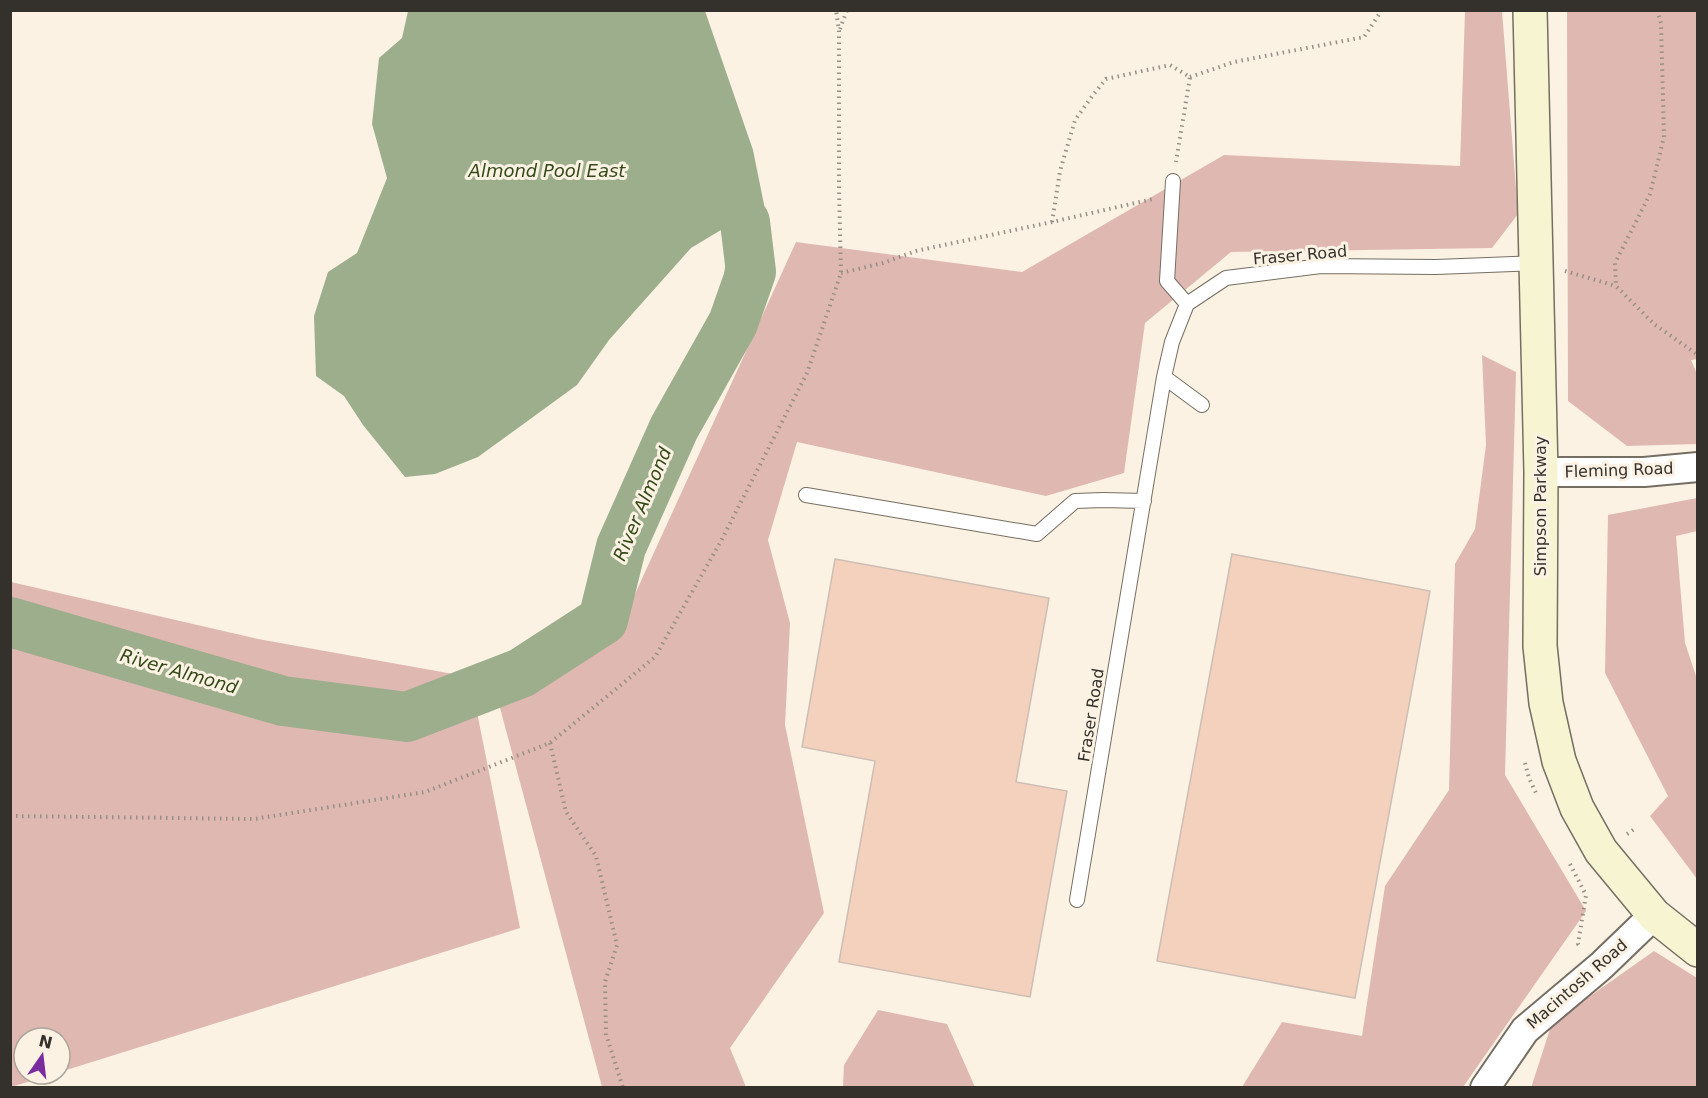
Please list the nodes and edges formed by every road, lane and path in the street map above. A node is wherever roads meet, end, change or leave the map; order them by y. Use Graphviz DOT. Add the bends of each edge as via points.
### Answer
graph roads {
  1 [pos="836,10"];
  2 [pos="847,10"];
  3 [pos="1382,10"];
  4 [pos="1530,10"];
  5 [pos="1657,10"];
  6 [pos="839,31"];
  7 [pos="1190,77"];
  8 [pos="1173,181"];
  9 [pos="1172,197"];
  10 [pos="1052,222"];
  11 [pos="1537,263"];
  12 [pos="841,273"];
  13 [pos="1616,286"];
  14 [pos="1186,304"];
  15 [pos="1698,355"];
  16 [pos="1164,377"];
  17 [pos="1202,405"];
  18 [pos="1698,467"];
  19 [pos="1541,472"];
  20 [pos="806,495"];
  21 [pos="1143,501"];
  22 [pos="550,743"];
  23 [pos="1525,759"];
  24 [pos="1539,799"];
  25 [pos="10,816"];
  26 [pos="1569,861"];
  27 [pos="1077,900"];
  28 [pos="1653,915"];
  29 [pos="1698,950"];
  30 [pos="1601,966"];
  31 [pos="623,1088"];
  32 [pos="1485,1088"];
  1 -- 6 [label="path"];
  2 -- 6 [label="path"];
  3 -- 7 [label="path" via="1364,37 1234,62"];
  4 -- 11 [label="main road, Simpson Parkway"];
  5 -- 13 [label="path" via="1661,24 1664,137 1650,194 1615,263"];
  6 -- 12 [label="path"];
  7 -- 8 [label="path"];
  7 -- 10 [label="path" via="1170,65 1106,79 1075,120 1060,171"];
  8 -- 9 [label="lane"];
  9 -- 10 [label="path"];
  9 -- 14 [label="lane" via="1167,281"];
  10 -- 12 [label="path" via="916,251"];
  11 -- 13 [label="path"];
  11 -- 14 [label="lane, Fraser Road" via="1321,266 1226,278"];
  11 -- 19 [label="main road, Simpson Parkway"];
  12 -- 22 [label="path" via="807,373 721,541 655,657"];
  13 -- 15 [label="path" via="1654,324"];
  14 -- 16 [label="lane, Fraser Road"];
  16 -- 17 [label="lane"];
  16 -- 21 [label="lane, Fraser Road"];
  18 -- 19 [label="street, Fleming Road" via="1644,472"];
  19 -- 28 [label="main road, Simpson Parkway" via="1540,646 1546,703 1559,761 1577,808 1601,851"];
  20 -- 21 [label="lane" via="1037,534 1075,501"];
  21 -- 27 [label="lane, Fraser Road"];
  22 -- 25 [label="path" via="425,792 254,819"];
  22 -- 31 [label="path" via="566,812 596,856 617,945 604,982 606,1034"];
  23 -- 24 [label="path" via="1528,778"];
  26 -- 30 [label="path" via="1586,895 1578,944"];
  28 -- 29 [label="main road, Simpson Parkway"];
  28 -- 30 [label="street, Macintosh Road"];
  30 -- 32 [label="street, Macintosh Road" via="1525,1030"];
}
